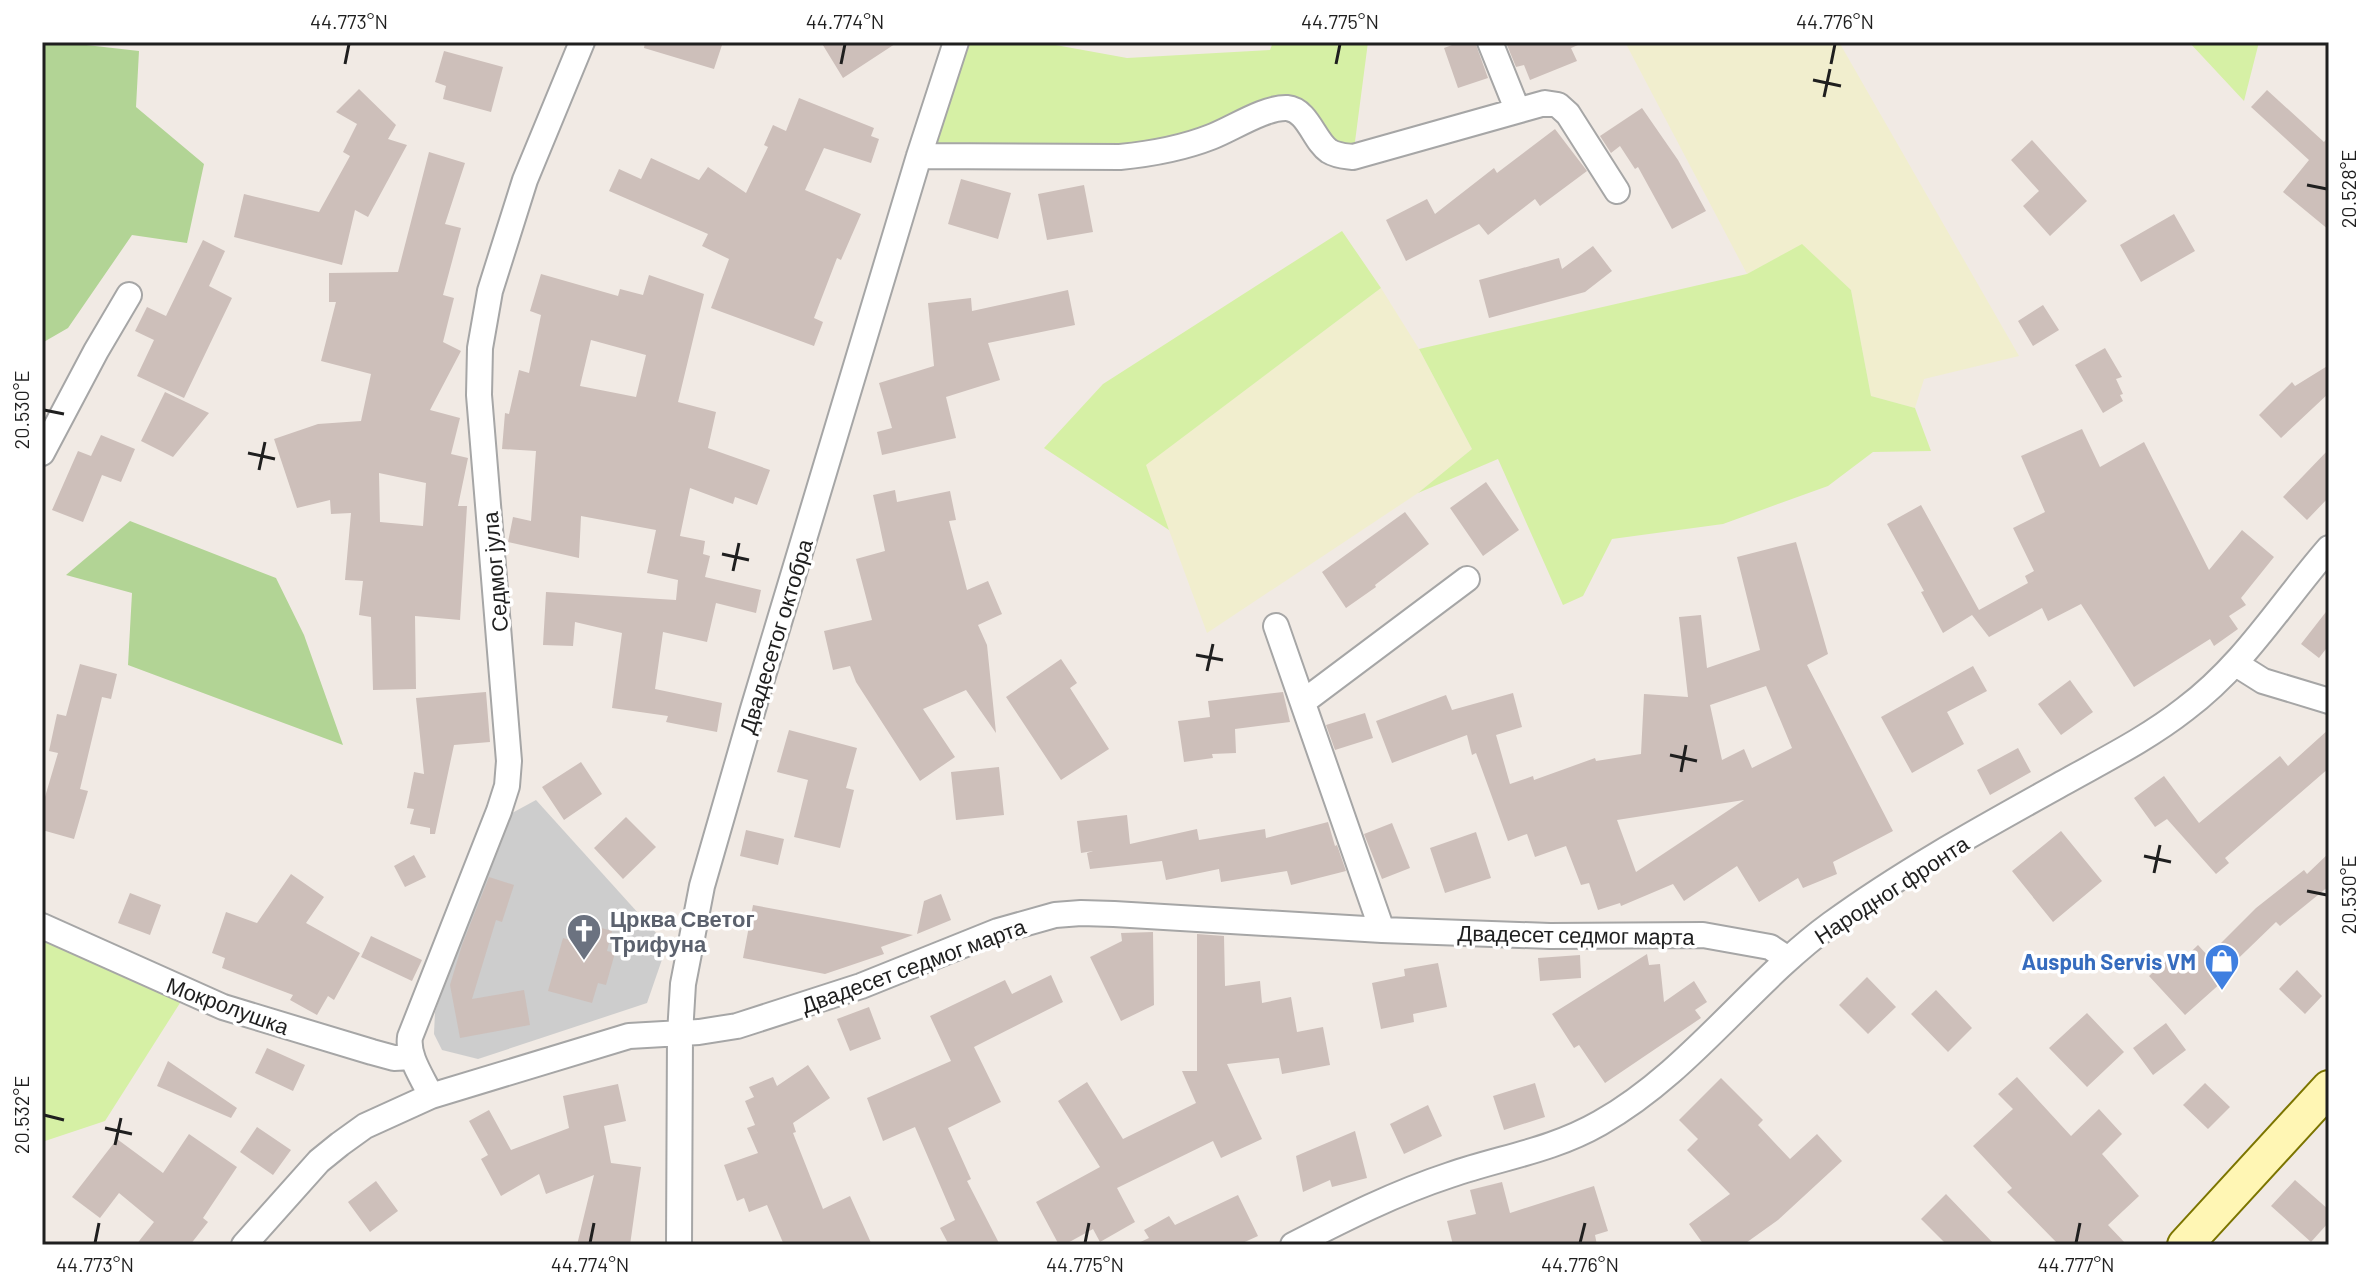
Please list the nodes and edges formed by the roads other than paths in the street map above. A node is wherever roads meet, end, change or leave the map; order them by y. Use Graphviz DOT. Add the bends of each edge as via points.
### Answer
graph roads {
  1 [pos="582,42"];
  2 [pos="956,42"];
  3 [pos="1490,42"];
  4 [pos="1517,109"];
  5 [pos="919,156"];
  6 [pos="1617,191"];
  7 [pos="129,295"];
  8 [pos="42,453"];
  9 [pos="2329,548"];
  10 [pos="1467,579"];
  11 [pos="1276,626"];
  12 [pos="2236,664"];
  13 [pos="2329,701"];
  14 [pos="1303,702"];
  15 [pos="45,930"];
  16 [pos="1382,930"];
  17 [pos="1788,959"];
  18 [pos="680,1034"];
  19 [pos="412,1057"];
  20 [pos="2329,1088"];
  21 [pos="431,1096"];
  22 [pos="244,1245"];
  23 [pos="679,1245"];
  24 [pos="1293,1245"];
  25 [pos="2185,1245"];
  1 -- 19 [label="street, Седмог јула" via="525,180 483,322 479,395 507,786 415,1021"];
  2 -- 5 [label="street, Двадесетог октобра"];
  3 -- 4 [label="street"];
  4 -- 5 [label="street" via="1353,157 1326,150 1299,114 1288,108 1208,139 1144,155"];
  4 -- 6 [label="street" via="1558,105"];
  5 -- 18 [label="street, Двадесетог октобра" via="702,886 683,984"];
  7 -- 8 [label="street"];
  9 -- 12 [label="street, Народног фронта"];
  10 -- 14 [label="street"];
  11 -- 14 [label="street"];
  12 -- 13 [label="street" via="2263,681"];
  12 -- 17 [label="street, Народног фронта" via="2155,731 1877,893"];
  14 -- 16 [label="street"];
  15 -- 19 [label="street, Мокролушка" via="223,1007 329,1041 394,1058"];
  16 -- 17 [label="street, Двадесет седмог марта" via="1703,935 1770,947"];
  16 -- 18 [label="street, Двадесет седмог марта" via="1055,915 737,1026"];
  17 -- 24 [label="street, Народног фронта" via="1681,1064 1602,1122 1567,1141 1406,1191"];
  18 -- 21 [label="street, Двадесет седмог марта" via="629,1036"];
  18 -- 23 [label="street, Двадесетог октобра"];
  19 -- 21 [label="street"];
  20 -- 25 [label="main road"];
  21 -- 22 [label="street, Двадесет седмог марта" via="365,1126 340,1144"];
}
